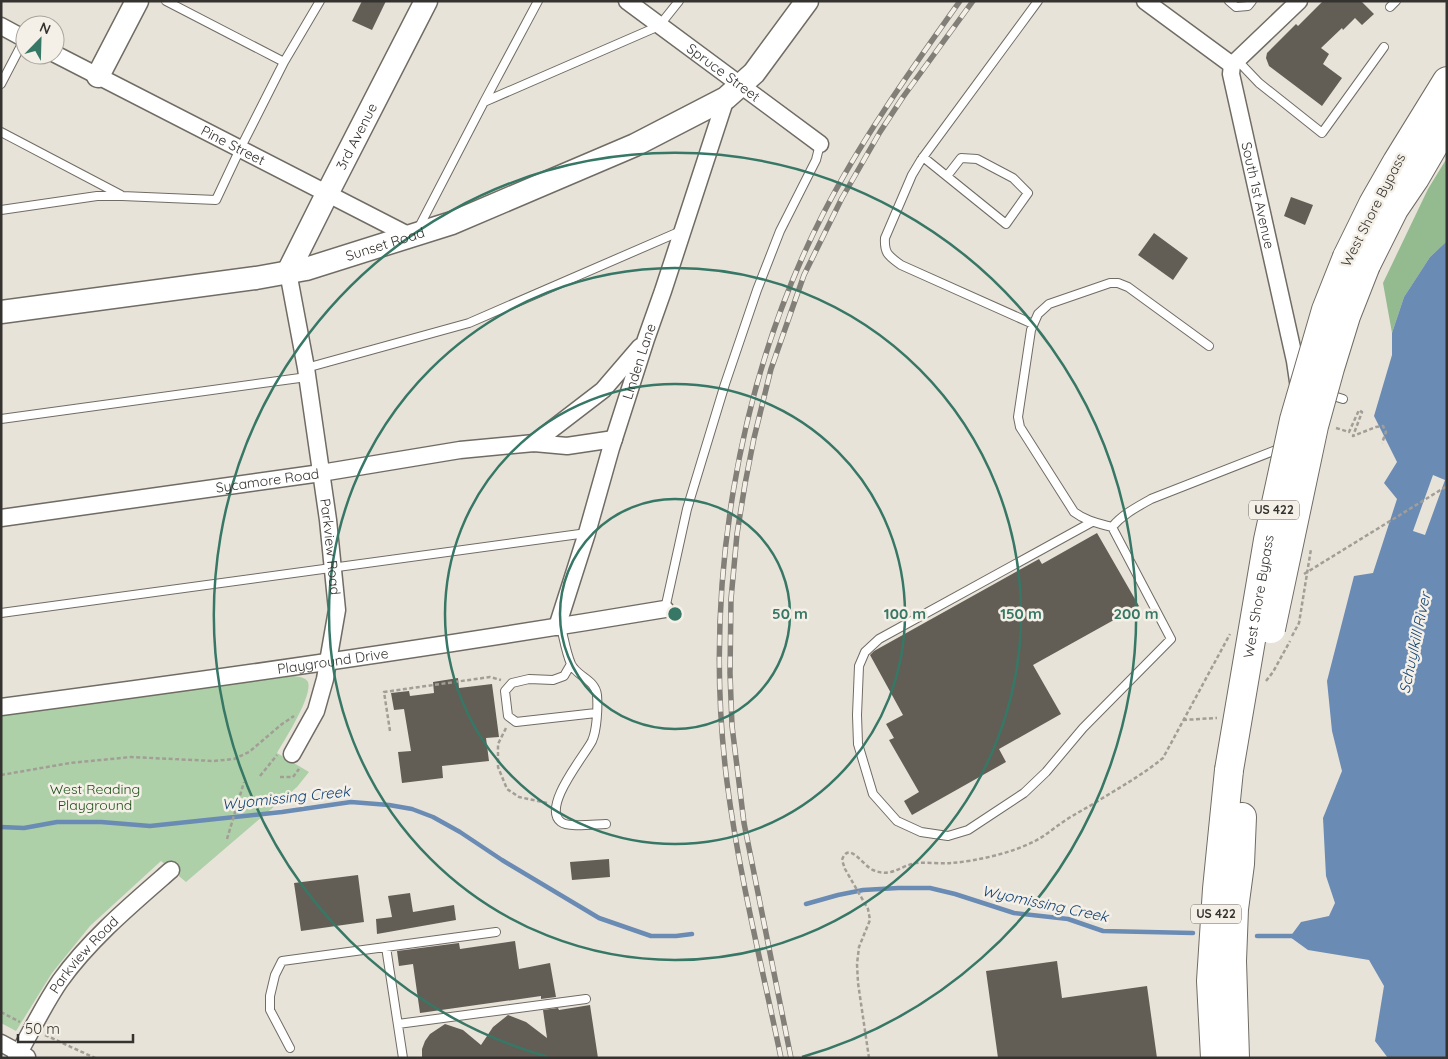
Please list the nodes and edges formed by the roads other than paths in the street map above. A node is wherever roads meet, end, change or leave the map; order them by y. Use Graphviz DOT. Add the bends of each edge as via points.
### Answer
graph roads {
  1 [pos="137,1"];
  2 [pos="166,1"];
  3 [pos="320,1"];
  4 [pos="426,1"];
  5 [pos="538,1"];
  6 [pos="627,1"];
  7 [pos="679,1"];
  8 [pos="807,1"];
  9 [pos="1038,1"];
  10 [pos="1146,1"];
  11 [pos="1229,1"];
  12 [pos="1252,1"];
  13 [pos="1396,1"];
  14 [pos="1291,4"];
  15 [pos="1390,8"];
  16 [pos="1,26"];
  17 [pos="659,26"];
  18 [pos="15,33"];
  19 [pos="1384,47"];
  20 [pos="15,57"];
  21 [pos="65,59"];
  22 [pos="1447,59"];
  23 [pos="284,62"];
  24 [pos="1234,62"];
  25 [pos="98,76"];
  26 [pos="1447,81"];
  27 [pos="1,84"];
  28 [pos="733,92"];
  29 [pos="484,102"];
  30 [pos="1447,123"];
  31 [pos="1,132"];
  32 [pos="820,144"];
  33 [pos="240,149"];
  34 [pos="923,157"];
  35 [pos="1397,162"];
  36 [pos="947,176"];
  37 [pos="327,194"];
  38 [pos="122,196"];
  39 [pos="1,210"];
  40 [pos="682,230"];
  41 [pos="412,236"];
  42 [pos="1357,261"];
  43 [pos="288,272"];
  44 [pos="1,312"];
  45 [pos="1034,324"];
  46 [pos="646,339"];
  47 [pos="1210,346"];
  48 [pos="307,373"];
  49 [pos="1316,390"];
  50 [pos="1343,399"];
  51 [pos="1304,418"];
  52 [pos="1,419"];
  53 [pos="614,439"];
  54 [pos="1298,441"];
  55 [pos="534,443"];
  56 [pos="321,473"];
  57 [pos="1,518"];
  58 [pos="1092,522"];
  59 [pos="1112,527"];
  60 [pos="587,533"];
  61 [pos="334,568"];
  62 [pos="665,609"];
  63 [pos="1,613"];
  64 [pos="559,627"];
  65 [pos="328,661"];
  66 [pos="571,664"];
  67 [pos="1,707"];
  68 [pos="596,713"];
  69 [pos="289,759"];
  70 [pos="1239,770"];
  71 [pos="606,824"];
  72 [pos="171,870"];
  73 [pos="496,932"];
  74 [pos="386,947"];
  75 [pos="586,1000"];
  76 [pos="398,1024"];
  77 [pos="1,1043"];
  78 [pos="290,1048"];
  79 [pos="21,1056"];
  80 [pos="403,1058"];
  81 [pos="1215,1058"];
  82 [pos="1235,1058"];
  1 -- 25 [label="street"];
  2 -- 23 [label="lane"];
  3 -- 23 [label="lane"];
  4 -- 37 [label="street, 3rd Avenue"];
  5 -- 29 [label="lane"];
  6 -- 17 [label="street, Spruce Street"];
  7 -- 17 [label="lane"];
  8 -- 28 [label="street, Sunset Road" via="754,73"];
  9 -- 34 [label="lane"];
  10 -- 24 [label="street"];
  11 -- 12 [label="lane" via="1236,7 1248,6"];
  13 -- 15 [label="lane"];
  14 -- 24 [label="street"];
  16 -- 18 [label="street"];
  17 -- 28 [label="street, Spruce Street"];
  17 -- 29 [label="lane"];
  19 -- 24 [label="lane" via="1322,133"];
  20 -- 27 [label="lane"];
  21 -- 25 [label="street, Pine Street"];
  22 -- 35 [label="highway" via="1424,98"];
  23 -- 33 [label="lane"];
  24 -- 51 [label="street, South 1st Avenue" via="1231,74 1303,387"];
  25 -- 33 [label="street, Pine Street"];
  26 -- 35 [label="highway, West Shore Bypass / US 422"];
  28 -- 32 [label="street, Spruce Street"];
  28 -- 40 [label="street, Linden Lane"];
  28 -- 41 [label="street, Sunset Road" via="634,145 452,223"];
  29 -- 41 [label="lane"];
  30 -- 42 [label="highway, West Shore Bypass / US 422" via="1416,178"];
  31 -- 38 [label="lane"];
  32 -- 62 [label="lane" via="816,160 780,232 757,290 725,384 687,509"];
  33 -- 37 [label="street, Pine Street"];
  33 -- 38 [label="lane" via="216,200"];
  34 -- 36 [label="lane"];
  34 -- 45 [label="lane" via="885,238 888,255 901,265"];
  35 -- 42 [label="highway, West Shore Bypass / US 422" via="1373,204"];
  36 -- 36 [label="lane" via="1006,224 1028,193 1014,178 977,159 961,158"];
  37 -- 41 [label="street, Pine Street"];
  37 -- 43 [label="street, 3rd Avenue"];
  38 -- 39 [label="lane" via="97,196"];
  40 -- 46 [label="street, Linden Lane"];
  40 -- 48 [label="lane" via="469,323"];
  41 -- 43 [label="street, Sunset Road"];
  42 -- 70 [label="highway, West Shore Bypass / US 422, bridge" via="1326,310 1294,420 1268,540"];
  43 -- 44 [label="street, Sunset Road"];
  43 -- 48 [label="street, Parkview Road"];
  45 -- 47 [label="lane" via="1038,314 1049,304 1118,283"];
  45 -- 58 [label="lane" via="1018,416 1020,427 1074,512"];
  46 -- 53 [label="street, Linden Lane"];
  46 -- 55 [label="street" via="603,390"];
  48 -- 52 [label="lane"];
  48 -- 56 [label="street, Parkview Road"];
  49 -- 50 [label="lane"];
  53 -- 55 [label="street, Sycamore Road" via="567,446"];
  53 -- 60 [label="street, Linden Lane"];
  54 -- 59 [label="lane" via="1152,499 1131,510"];
  55 -- 56 [label="street, Sycamore Road" via="460,450"];
  56 -- 57 [label="street, Sycamore Road"];
  56 -- 61 [label="street, Parkview Road"];
  58 -- 59 [label="lane"];
  58 -- 59 [label="lane" via="879,639 865,652 859,666 858,744 873,794 897,821 922,832 948,836 968,830 1000,809 1024,793 1046,772 1083,728 1171,639"];
  60 -- 61 [label="lane"];
  60 -- 64 [label="street, Linden Lane"];
  61 -- 63 [label="lane"];
  61 -- 65 [label="street, Parkview Road" via="337,610"];
  62 -- 64 [label="street, Playground Drive"];
  64 -- 65 [label="street, Playground Drive"];
  64 -- 66 [label="lane"];
  65 -- 67 [label="street, Playground Drive"];
  65 -- 69 [label="street, Parkview Road" via="316,711"];
  66 -- 68 [label="lane" via="593,684 597,696"];
  66 -- 68 [label="lane" via="564,676 553,680 528,678 512,682 505,691 508,716 516,722"];
  68 -- 71 [label="lane" via="592,742 558,799 558,819 572,825"];
  70 -- 81 [label="highway, West Shore Bypass / US 422" via="1217,889 1211,981"];
  70 -- 82 [label="highway, West Shore Bypass / US 422" via="1240,864 1232,961"];
  72 -- 79 [label="street, Parkview Road" via="98,936 75,962 44,1005"];
  73 -- 74 [label="lane"];
  74 -- 76 [label="lane"];
  74 -- 78 [label="lane" via="282,961 275,975 270,1010"];
  75 -- 76 [label="lane"];
  76 -- 80 [label="lane"];
  77 -- 79 [label="street"];
}
